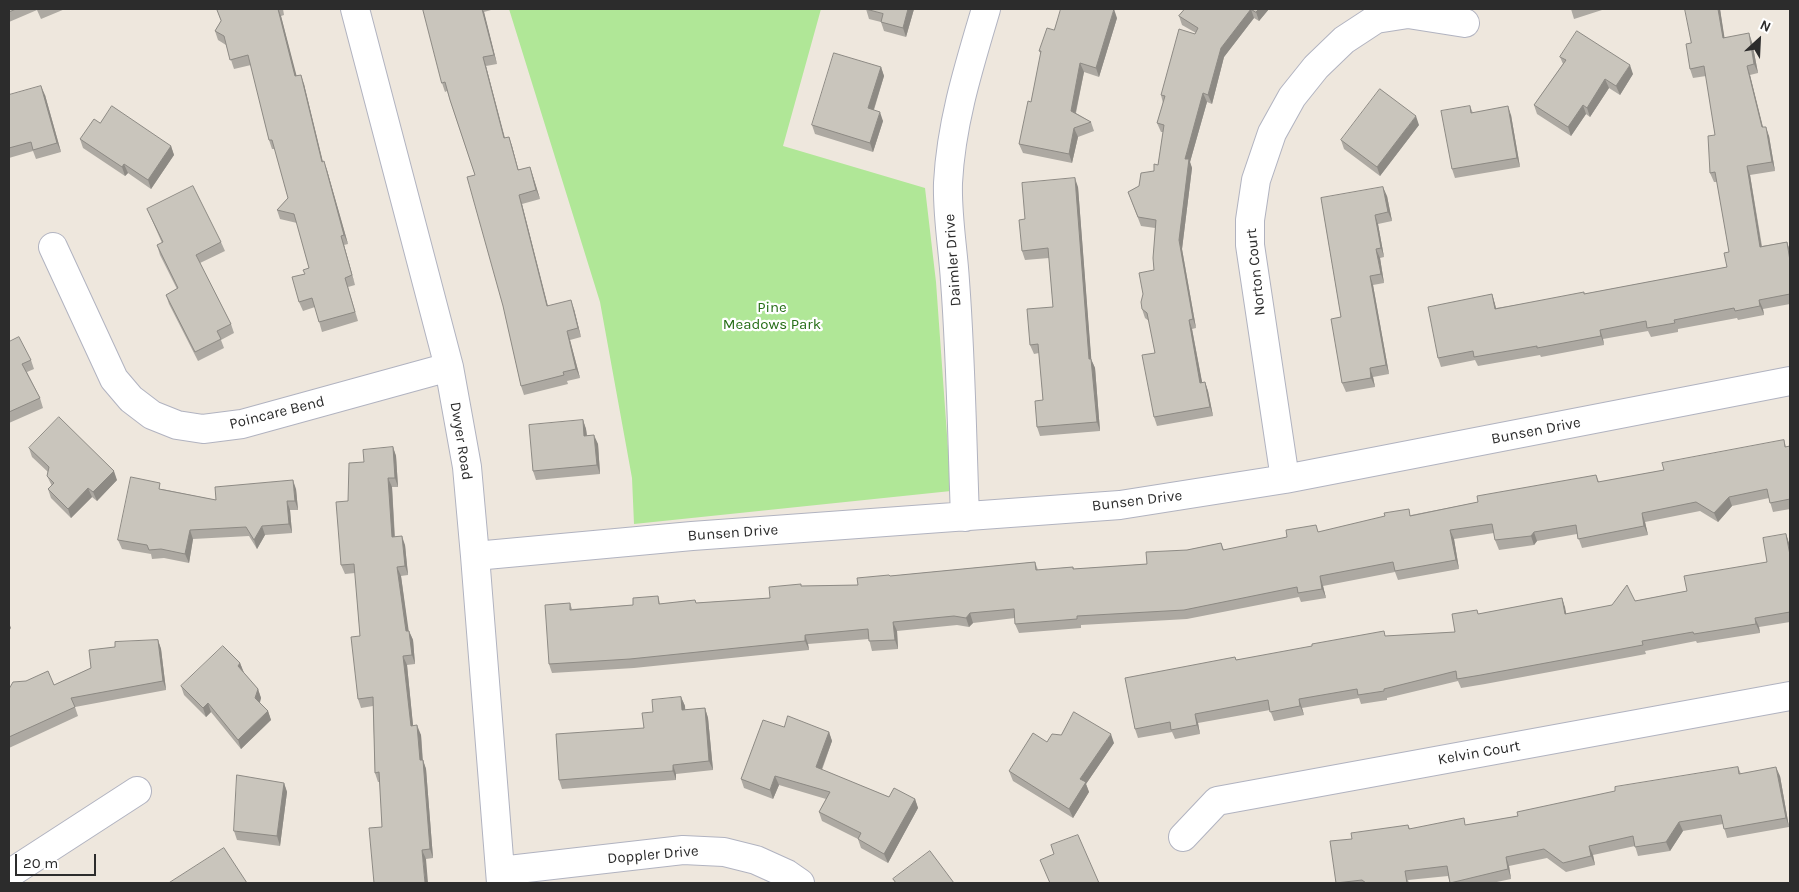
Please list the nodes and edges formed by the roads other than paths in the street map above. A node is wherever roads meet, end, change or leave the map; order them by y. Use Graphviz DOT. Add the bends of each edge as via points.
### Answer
graph roads {
  1 [pos="356,9"];
  2 [pos="986,9"];
  3 [pos="1465,23"];
  4 [pos="53,247"];
  5 [pos="449,367"];
  6 [pos="1790,381"];
  7 [pos="1285,479"];
  8 [pos="965,517"];
  9 [pos="475,556"];
  10 [pos="1790,696"];
  11 [pos="137,791"];
  12 [pos="1183,837"];
  13 [pos="9,874"];
  14 [pos="501,877"];
  15 [pos="800,883"];
  1 -- 5 [label="street, Dwyer Road"];
  2 -- 8 [label="street, Daimler Drive" via="954,128 948,183"];
  3 -- 7 [label="street, Norton Court" via="1408,14 1376,19 1344,40 1316,67 1292,97 1272,133 1256,180 1250,245"];
  4 -- 5 [label="street, Poincare Bend" via="114,379 145,410 177,425 203,428 242,424"];
  5 -- 9 [label="street, Dwyer Road" via="466,467"];
  6 -- 7 [label="street, Bunsen Drive"];
  7 -- 8 [label="street, Bunsen Drive" via="1120,505"];
  8 -- 9 [label="street, Bunsen Drive" via="692,536"];
  9 -- 14 [label="street, Dwyer Road"];
  10 -- 12 [label="street, Kelvin Court" via="1218,800"];
  11 -- 13 [label="street"];
  14 -- 15 [label="street, Doppler Drive" via="683,850 724,852 756,860"];
}
